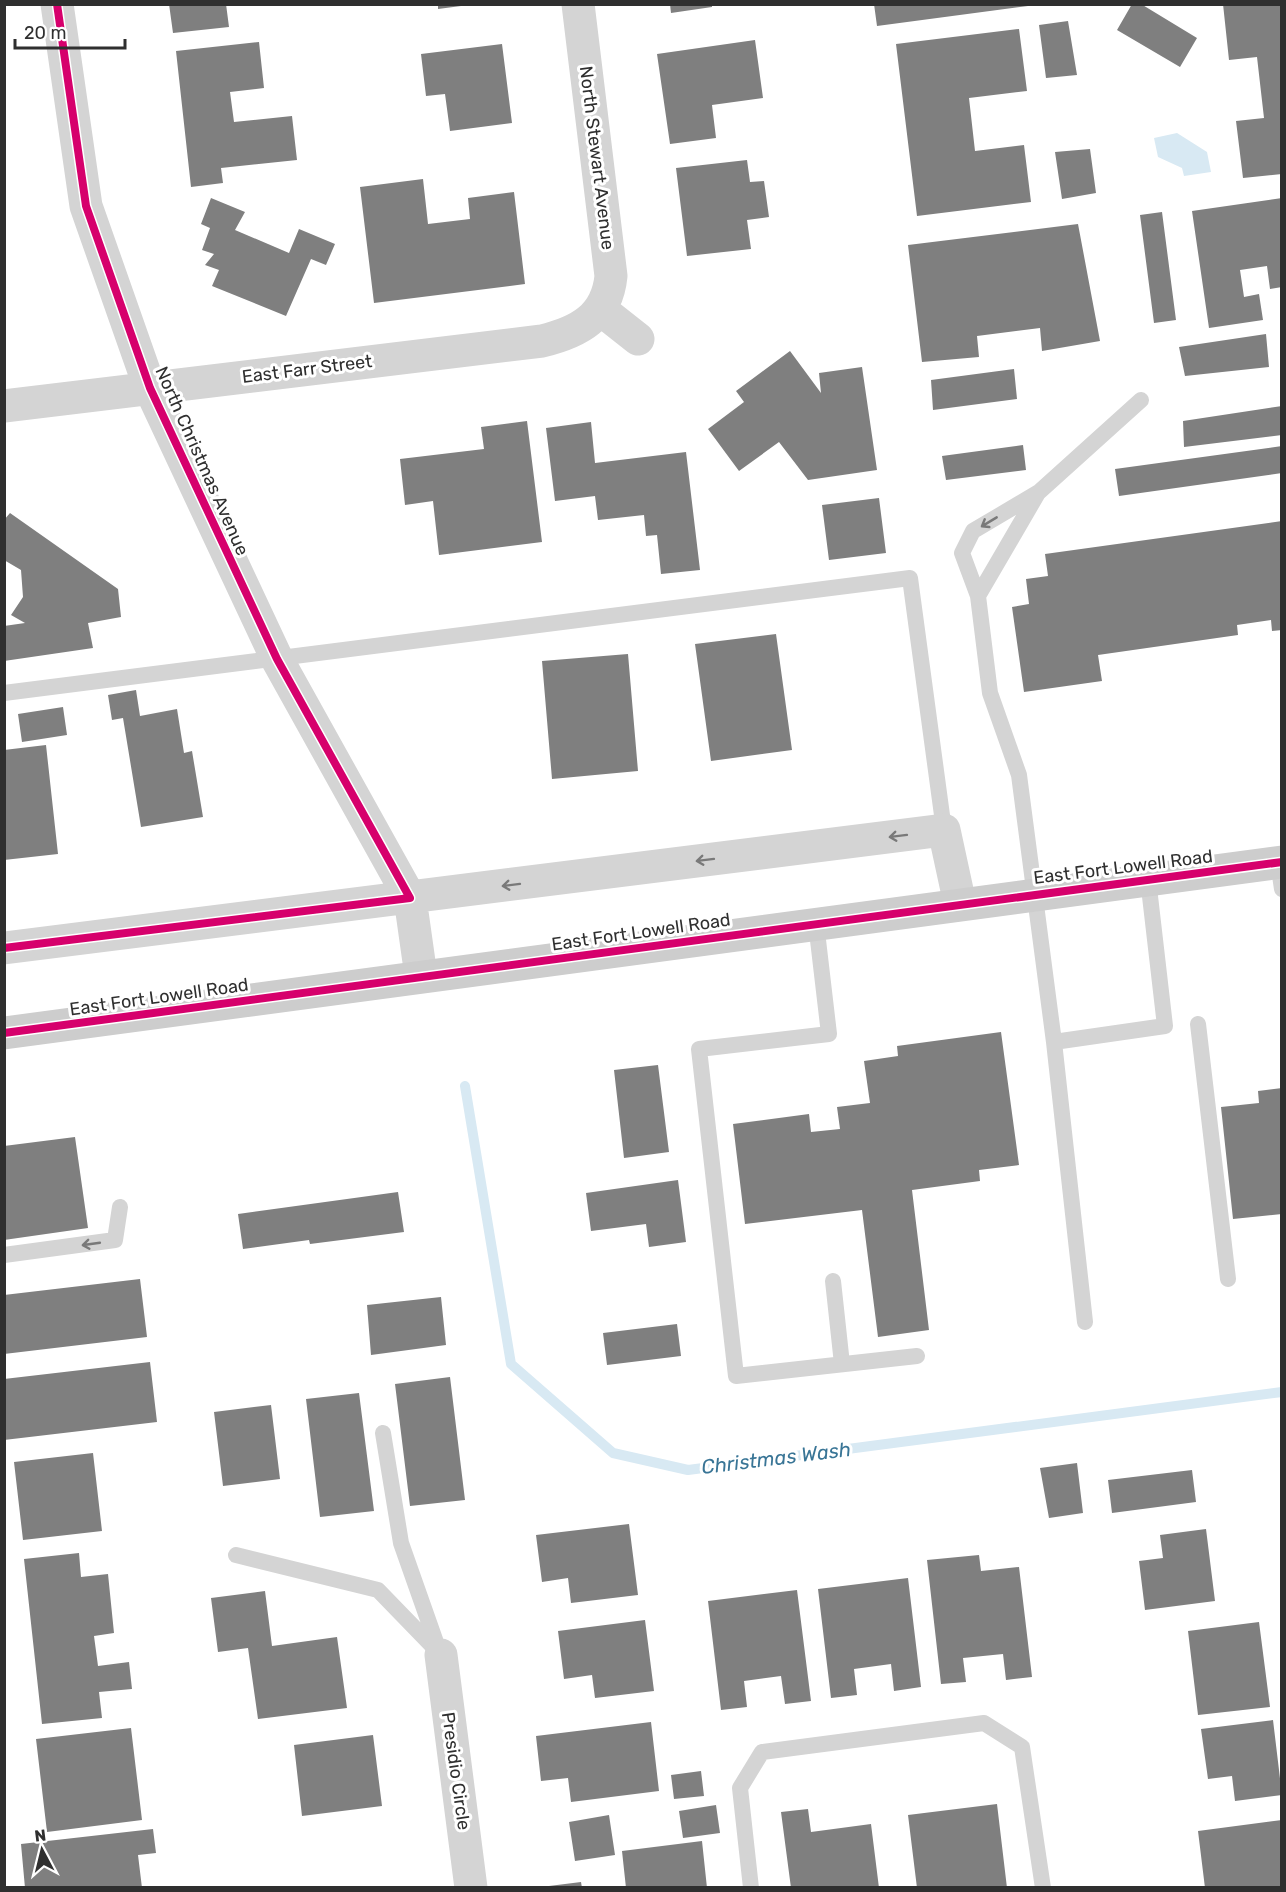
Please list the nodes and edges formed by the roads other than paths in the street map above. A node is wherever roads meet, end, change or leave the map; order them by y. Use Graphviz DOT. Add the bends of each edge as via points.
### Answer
graph roads {
  1 [pos="57,4"];
  2 [pos="578,4"];
  3 [pos="600,309"];
  4 [pos="638,339"];
  5 [pos="150,388"];
  6 [pos="1141,400"];
  7 [pos="4,406"];
  8 [pos="1039,492"];
  9 [pos="978,596"];
  10 [pos="277,659"];
  11 [pos="4,693"];
  12 [pos="944,830"];
  13 [pos="1280,871"];
  14 [pos="1148,879"];
  15 [pos="1034,894"];
  16 [pos="410,898"];
  17 [pos="960,904"];
  18 [pos="816,923"];
  19 [pos="4,948"];
  20 [pos="421,976"];
  21 [pos="1198,1024"];
  22 [pos="4,1033"];
  23 [pos="1054,1042"];
  24 [pos="120,1207"];
  25 [pos="4,1255"];
  26 [pos="1228,1279"];
  27 [pos="833,1281"];
  28 [pos="1085,1322"];
  29 [pos="917,1356"];
  30 [pos="842,1364"];
  31 [pos="383,1433"];
  32 [pos="236,1555"];
  33 [pos="441,1655"];
  34 [pos="471,1887"];
  35 [pos="751,1887"];
  36 [pos="1043,1887"];
  1 -- 5 [label="street, North Christmas Avenue" via="86,206"];
  2 -- 3 [label="street, North Stewart Avenue" via="611,267 610,292"];
  3 -- 4 [label="street"];
  3 -- 5 [label="street, East Farr Street" via="576,331 542,341"];
  5 -- 7 [label="street, East Farr Street"];
  5 -- 10 [label="street, North Christmas Avenue"];
  6 -- 8 [label="lane"];
  8 -- 9 [label="lane"];
  8 -- 9 [label="lane, one-way" via="973,531 962,553"];
  9 -- 15 [label="lane" via="990,693 1018,775"];
  10 -- 11 [label="lane"];
  10 -- 12 [label="lane" via="910,578"];
  10 -- 16 [label="street, North Christmas Avenue"];
  12 -- 16 [label="street, one-way"];
  12 -- 17 [label="street"];
  13 -- 14 [label="main road, East Fort Lowell Road"];
  14 -- 15 [label="main road, East Fort Lowell Road"];
  14 -- 23 [label="lane" via="1165,1026"];
  15 -- 17 [label="main road, East Fort Lowell Road"];
  15 -- 23 [label="lane"];
  16 -- 19 [label="street"];
  16 -- 20 [label="street, North Christmas Avenue"];
  17 -- 18 [label="main road, East Fort Lowell Road"];
  18 -- 20 [label="main road, East Fort Lowell Road"];
  18 -- 30 [label="lane" via="829,1035 699,1049 736,1376"];
  20 -- 22 [label="main road, East Fort Lowell Road"];
  21 -- 26 [label="lane"];
  23 -- 28 [label="lane"];
  24 -- 25 [label="lane, one-way" via="115,1240"];
  27 -- 30 [label="lane"];
  29 -- 30 [label="lane"];
  31 -- 33 [label="lane" via="401,1544"];
  32 -- 33 [label="lane" via="378,1590"];
  33 -- 34 [label="street, Presidio Circle"];
  35 -- 36 [label="lane" via="740,1788 762,1752 984,1724 1022,1748"];
}
